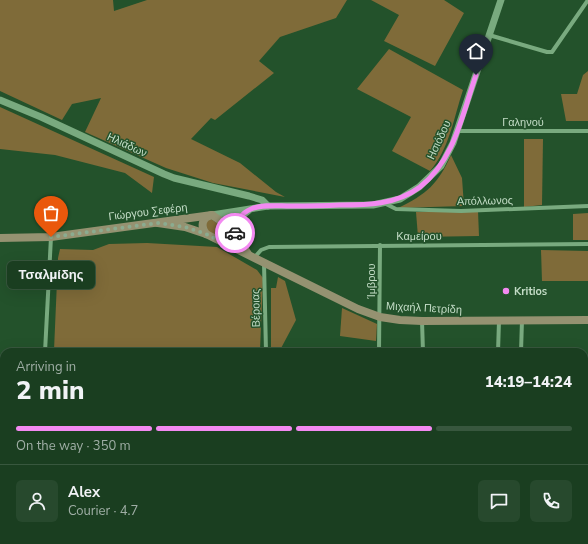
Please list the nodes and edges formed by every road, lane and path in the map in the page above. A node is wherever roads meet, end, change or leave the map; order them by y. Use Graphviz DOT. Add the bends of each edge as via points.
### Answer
graph roads {
  1 [pos="501,0"];
  2 [pos="588,0"];
  3 [pos="489,35"];
  4 [pos="0,100"];
  5 [pos="458,130"];
  6 [pos="588,131"];
  7 [pos="249,196"];
  8 [pos="384,203"];
  9 [pos="268,206"];
  10 [pos="588,206"];
  11 [pos="254,208"];
  12 [pos="212,215"];
  13 [pos="158,223"];
  14 [pos="235,233"];
  15 [pos="206,234"];
  16 [pos="51,237"];
  17 [pos="0,238"];
  18 [pos="224,243"];
  19 [pos="588,244"];
  20 [pos="380,245"];
  21 [pos="252,256"];
  22 [pos="264,263"];
  23 [pos="380,317"];
  24 [pos="522,320"];
  25 [pos="588,320"];
  26 [pos="422,321"];
  27 [pos="499,321"];
  28 [pos="44,348"];
  29 [pos="266,348"];
  30 [pos="379,348"];
  31 [pos="423,348"];
  32 [pos="498,348"];
  33 [pos="521,348"];
  1 -- 3 [label="street, Ησιόδου"];
  2 -- 3 [label="street" via="552,52"];
  3 -- 5 [label="street, Ησιόδου"];
  4 -- 7 [label="street, Ηλιάδων" via="174,178"];
  5 -- 6 [label="street, Γαληνού"];
  5 -- 8 [label="street, Ησιόδου" via="441,166 428,179 410,194"];
  7 -- 9 [label="street, Ηλιάδων" via="262,200"];
  7 -- 11 [label="street" via="256,200"];
  8 -- 9 [label="street, Ησιόδου"];
  8 -- 10 [label="street, Απόλλωνος" via="396,209 454,210"];
  9 -- 11 [label="street, Ησιόδου"];
  11 -- 12 [label="street, Γιώργου Σεφέρη"];
  11 -- 14 [label="street" via="238,219"];
  12 -- 13 [label="main road, Γιώργου Σεφέρη"];
  12 -- 14 [label="main road"];
  12 -- 15 [label="main road" via="202,222 202,229"];
  13 -- 15 [label="main road, Μιχαήλ Πετρίδη" via="185,227"];
  13 -- 16 [label="main road, Γιώργου Σεφέρη"];
  14 -- 18 [label="main road" via="233,241"];
  14 -- 21 [label="main road"];
  15 -- 18 [label="main road, Μιχαήλ Πετρίδη"];
  16 -- 17 [label="main road, Γιώργου Σεφέρη"];
  16 -- 28 [label="street"];
  18 -- 21 [label="main road, Μιχαήλ Πετρίδη"];
  19 -- 20 [label="street, Καμείρου"];
  20 -- 21 [label="street, Καμείρου" via="269,247"];
  20 -- 23 [label="street, Ίμβρου"];
  21 -- 22 [label="main road, Μιχαήλ Πετρίδη"];
  22 -- 23 [label="main road, Μιχαήλ Πετρίδη" via="358,309"];
  22 -- 29 [label="street, Βέροιας"];
  23 -- 26 [label="main road, Μιχαήλ Πετρίδη"];
  23 -- 30 [label="street, Ίμβρου"];
  24 -- 25 [label="main road, Μιχαήλ Πετρίδη"];
  24 -- 27 [label="main road, Μιχαήλ Πετρίδη"];
  24 -- 33 [label="street"];
  26 -- 27 [label="main road, Μιχαήλ Πετρίδη"];
  26 -- 31 [label="street"];
  27 -- 32 [label="street"];
}
